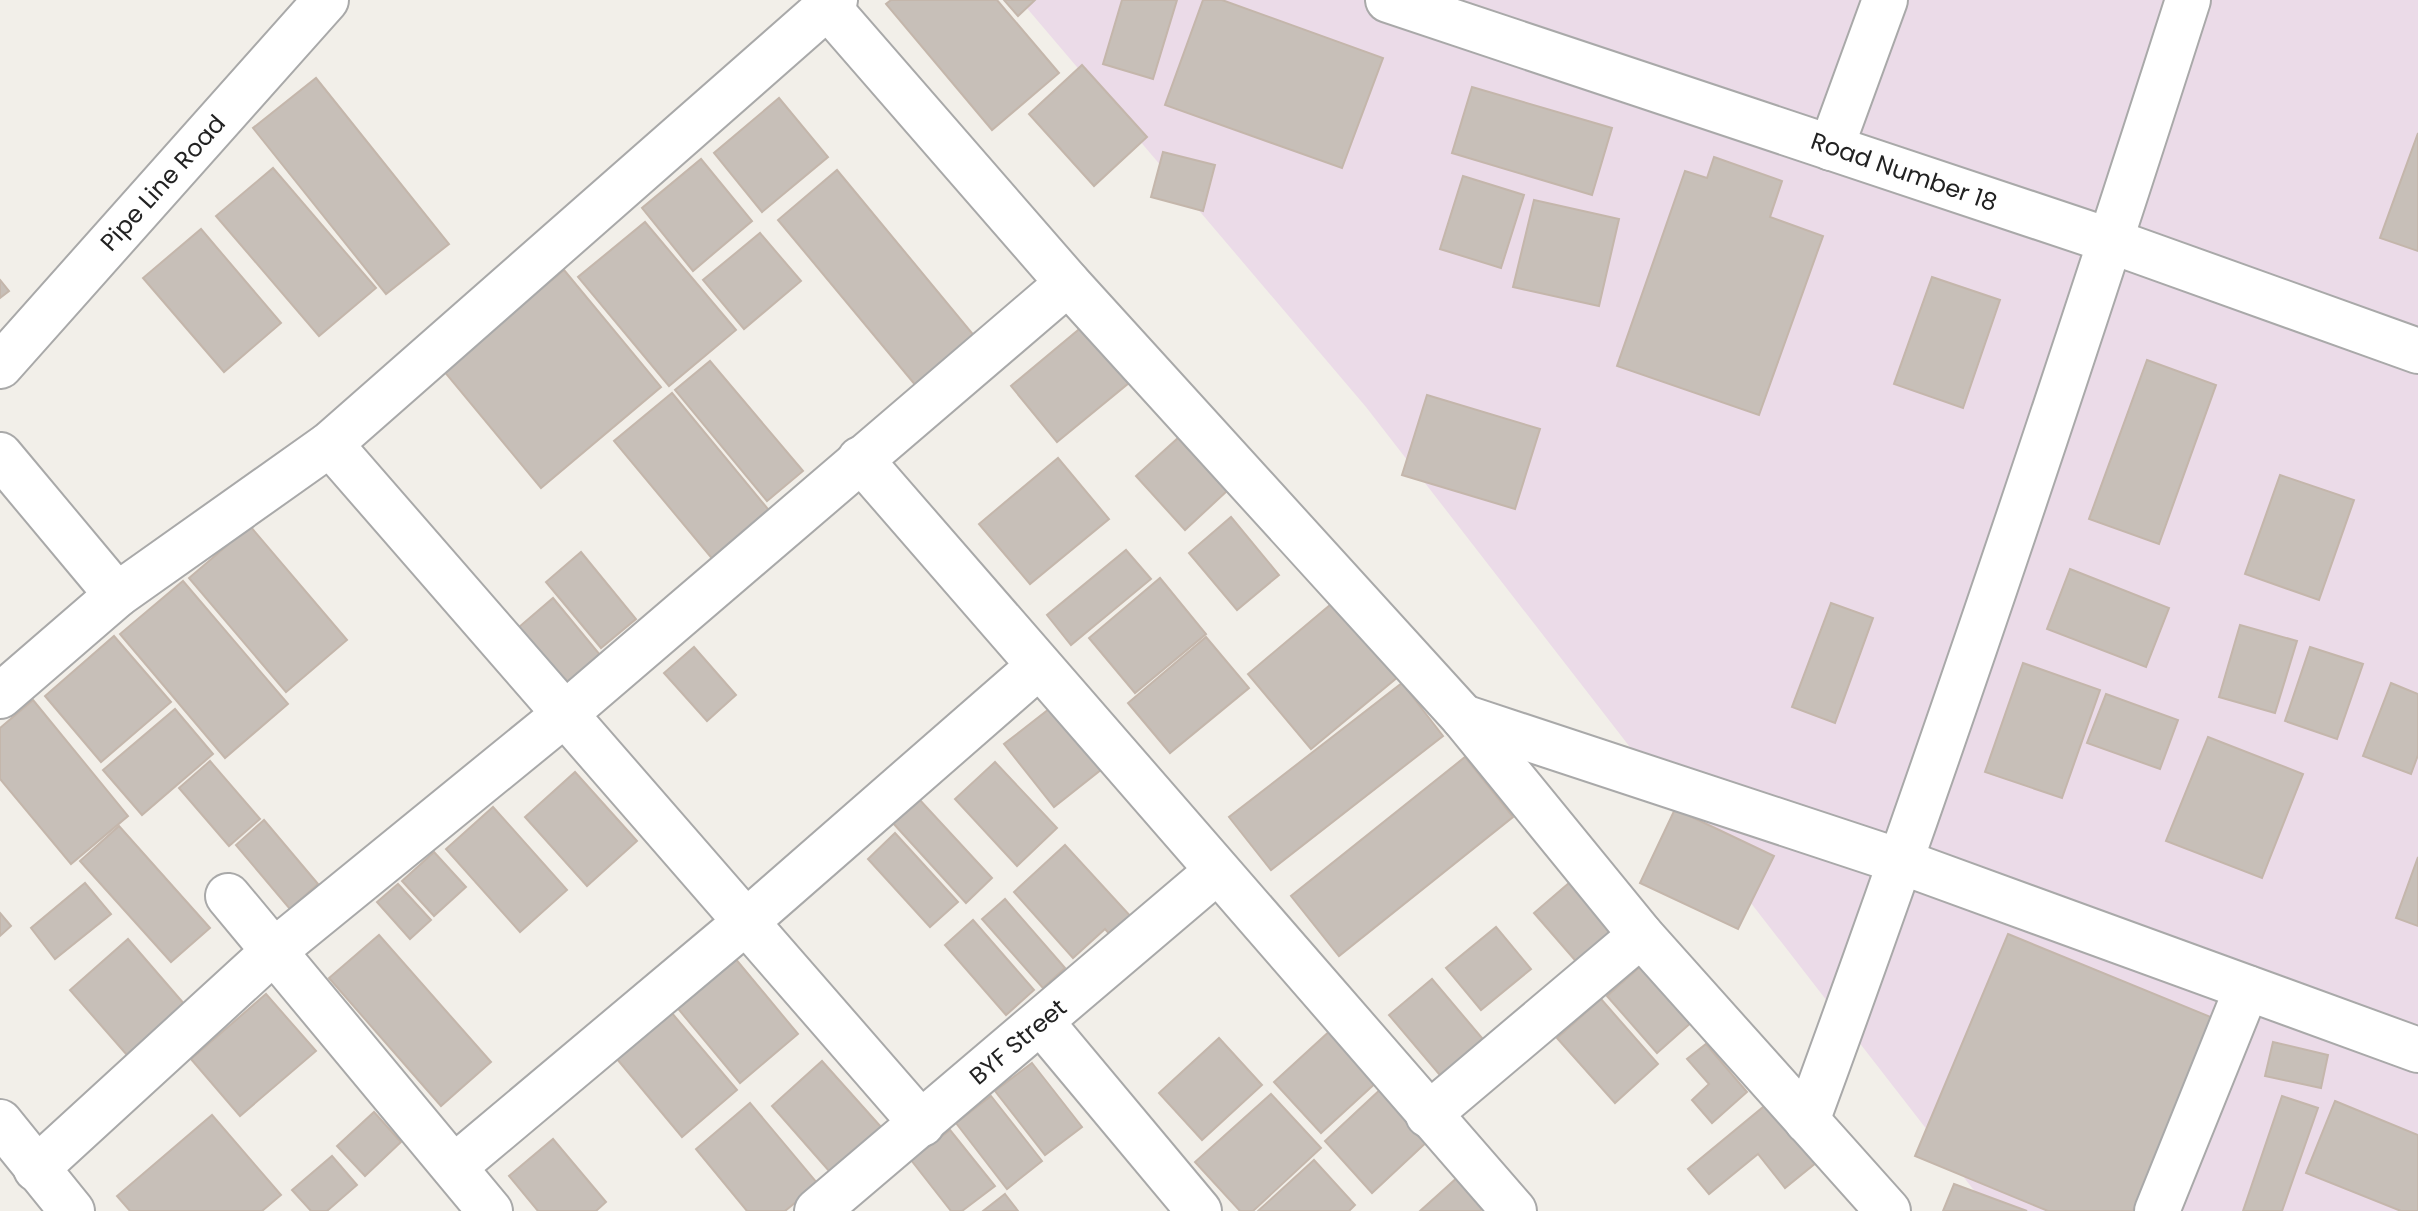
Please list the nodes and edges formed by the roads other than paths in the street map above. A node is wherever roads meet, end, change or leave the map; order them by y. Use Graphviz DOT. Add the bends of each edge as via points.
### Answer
graph roads {
  1 [pos="326,0"];
  2 [pos="1388,0"];
  3 [pos="1885,0"];
  4 [pos="2188,0"];
  5 [pos="831,3"];
  6 [pos="1831,148"];
  7 [pos="2111,241"];
  8 [pos="1068,283"];
  9 [pos="2418,351"];
  10 [pos="0,366"];
  11 [pos="330,444"];
  12 [pos="0,455"];
  13 [pos="860,459"];
  14 [pos="117,595"];
  15 [pos="1039,666"];
  16 [pos="0,696"];
  17 [pos="566,713"];
  18 [pos="1463,717"];
  19 [pos="1902,862"];
  20 [pos="1216,872"];
  21 [pos="228,896"];
  22 [pos="747,921"];
  23 [pos="1641,935"];
  24 [pos="274,951"];
  25 [pos="2247,988"];
  26 [pos="1041,1022"];
  27 [pos="2418,1050"];
  28 [pos="1428,1115"];
  29 [pos="1807,1121"];
  30 [pos="0,1122"];
  31 [pos="922,1124"];
  32 [pos="454,1167"];
  33 [pos="36,1169"];
  34 [pos="830,1207"];
  35 [pos="72,1211"];
  36 [pos="490,1211"];
  37 [pos="1199,1211"];
  38 [pos="1514,1211"];
  39 [pos="1888,1211"];
  40 [pos="2157,1211"];
  1 -- 10 [label="street, Pipe Line Road"];
  2 -- 6 [label="street, Road Number 18"];
  3 -- 6 [label="street"];
  4 -- 7 [label="street"];
  5 -- 8 [label="street"];
  5 -- 11 [label="street"];
  6 -- 7 [label="street, Road Number 18"];
  7 -- 9 [label="street, Road Number 18"];
  7 -- 19 [label="street"];
  8 -- 13 [label="street"];
  8 -- 18 [label="street"];
  11 -- 14 [label="street"];
  11 -- 17 [label="street"];
  12 -- 14 [label="street"];
  13 -- 15 [label="street"];
  13 -- 17 [label="street"];
  14 -- 16 [label="street"];
  15 -- 20 [label="street"];
  15 -- 22 [label="street"];
  17 -- 22 [label="street"];
  17 -- 24 [label="street"];
  18 -- 19 [label="street"];
  18 -- 23 [label="street"];
  19 -- 25 [label="street"];
  19 -- 29 [label="street"];
  20 -- 26 [label="street, BYF Street"];
  20 -- 28 [label="street"];
  21 -- 24 [label="street"];
  22 -- 31 [label="street"];
  22 -- 32 [label="street"];
  23 -- 28 [label="street"];
  23 -- 29 [label="street"];
  24 -- 32 [label="street"];
  24 -- 33 [label="street"];
  25 -- 27 [label="street"];
  25 -- 40 [label="street"];
  26 -- 31 [label="street, BYF Street"];
  26 -- 37 [label="street"];
  28 -- 38 [label="street"];
  29 -- 39 [label="street"];
  30 -- 33 [label="street"];
  31 -- 34 [label="street, BYF Street"];
  32 -- 36 [label="street"];
  33 -- 35 [label="street"];
}
